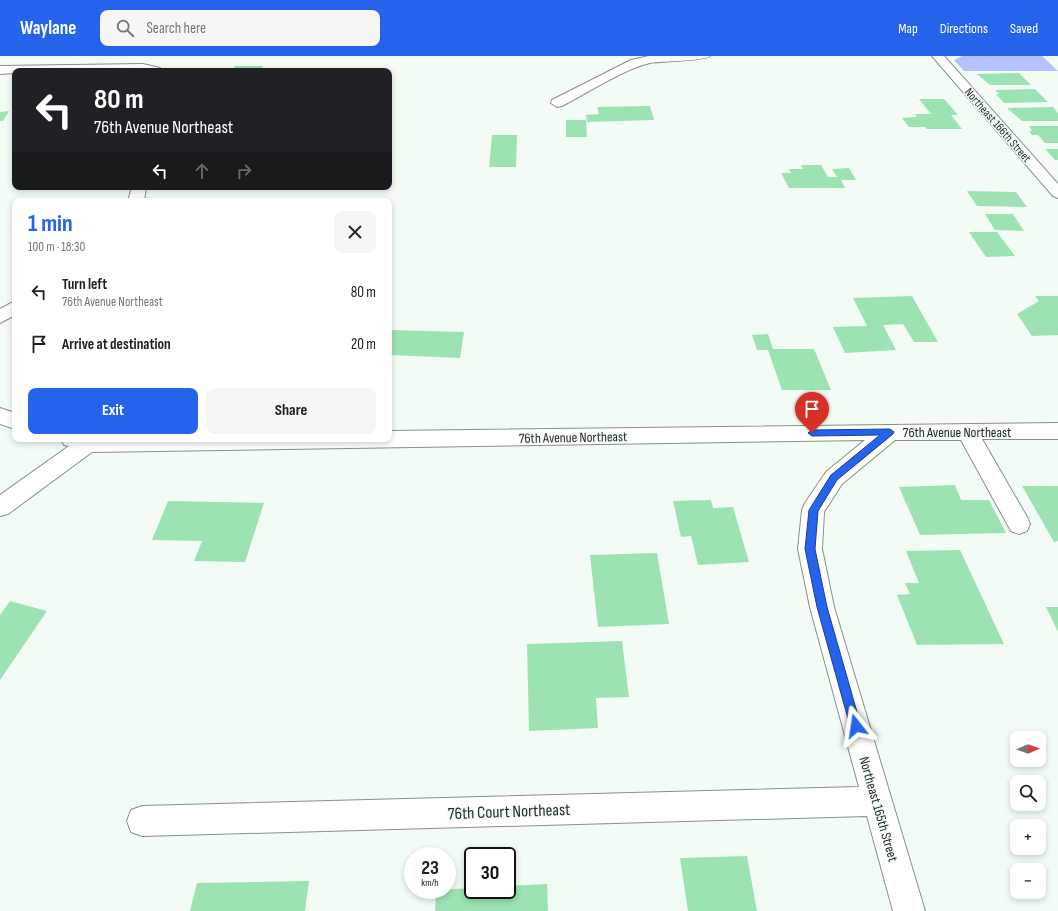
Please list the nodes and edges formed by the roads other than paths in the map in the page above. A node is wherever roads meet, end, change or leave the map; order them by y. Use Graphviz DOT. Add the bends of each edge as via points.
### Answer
graph roads {
  1 [pos="74,56"];
  2 [pos="704,56"];
  3 [pos="938,56"];
  4 [pos="63,68"];
  5 [pos="143,68"];
  6 [pos="0,70"];
  7 [pos="12,70"];
  8 [pos="557,104"];
  9 [pos="1058,193"];
  10 [pos="12,309"];
  11 [pos="0,317"];
  12 [pos="0,416"];
  13 [pos="12,420"];
  14 [pos="1058,431"];
  15 [pos="890,432"];
  16 [pos="966,432"];
  17 [pos="392,438"];
  18 [pos="80,442"];
  19 [pos="0,506"];
  20 [pos="1019,524"];
  21 [pos="876,801"];
  22 [pos="142,821"];
  23 [pos="909,911"];
  1 -- 4 [label="street"];
  2 -- 8 [label="street" via="646,59"];
  3 -- 9 [label="street, Northeast 166th Street"];
  4 -- 5 [label="street"];
  6 -- 7 [label="street"];
  10 -- 11 [label="street"];
  12 -- 13 [label="street"];
  14 -- 16 [label="street, 76th Avenue Northeast"];
  15 -- 16 [label="street, 76th Avenue Northeast"];
  15 -- 17 [label="street, 76th Avenue Northeast"];
  15 -- 21 [label="street, Northeast 165th Street" via="834,478 814,510 810,549 822,607"];
  16 -- 20 [label="street"];
  18 -- 19 [label="street"];
  21 -- 22 [label="street, 76th Court Northeast"];
  21 -- 23 [label="street, Northeast 165th Street"];
}
